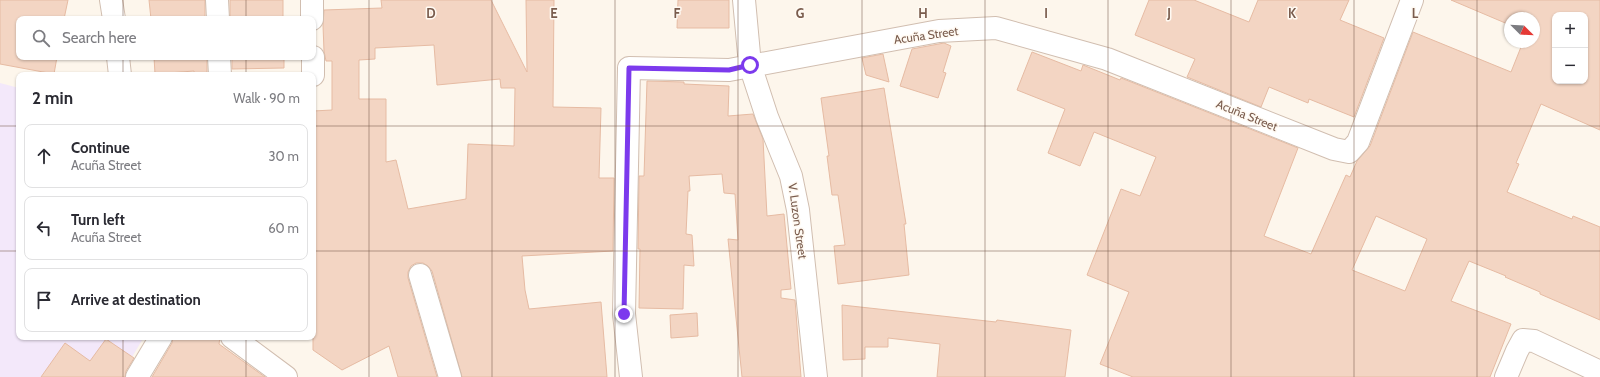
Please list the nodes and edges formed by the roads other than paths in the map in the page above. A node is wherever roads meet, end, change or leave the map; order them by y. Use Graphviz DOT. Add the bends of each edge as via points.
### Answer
graph roads {
  1 [pos="111,0"];
  2 [pos="218,0"];
  3 [pos="312,0"];
  4 [pos="744,0"];
  5 [pos="1412,0"];
  6 [pos="114,16"];
  7 [pos="218,16"];
  8 [pos="312,16"];
  9 [pos="118,60"];
  10 [pos="219,60"];
  11 [pos="313,60"];
  12 [pos="750,65"];
  13 [pos="120,72"];
  14 [pos="220,72"];
  15 [pos="313,72"];
  16 [pos="420,276"];
  17 [pos="159,340"];
  18 [pos="236,340"];
  19 [pos="1600,372"];
  20 [pos="137,377"];
  21 [pos="286,377"];
  22 [pos="450,377"];
  23 [pos="632,377"];
  24 [pos="816,377"];
  25 [pos="1506,377"];
  1 -- 6 [label="street"];
  2 -- 7 [label="street"];
  3 -- 8 [label="street"];
  4 -- 12 [label="street, V. Luzon Street"];
  5 -- 12 [label="street, Acuña Street" via="1358,142 1349,152 1334,149 1107,59 996,28 939,31"];
  9 -- 13 [label="street"];
  10 -- 14 [label="street"];
  11 -- 15 [label="street"];
  12 -- 23 [label="street, Acuña Street" via="729,70 629,68 624,314"];
  12 -- 24 [label="street, V. Luzon Street" via="767,117 791,176 798,210"];
  16 -- 22 [label="street"];
  17 -- 20 [label="street"];
  18 -- 21 [label="street"];
  19 -- 25 [label="street" via="1534,341 1523,340"];
}
